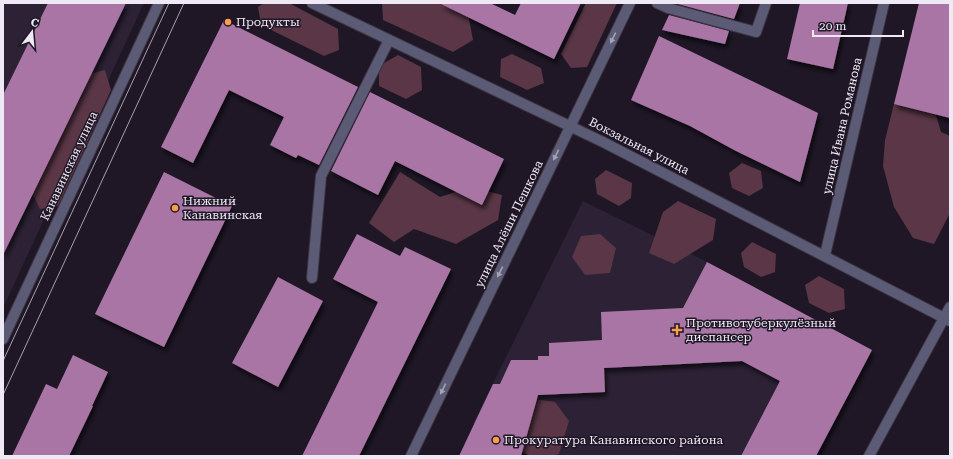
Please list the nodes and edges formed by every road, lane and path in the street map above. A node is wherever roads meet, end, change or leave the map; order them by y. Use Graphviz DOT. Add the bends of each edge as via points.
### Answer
graph roads {
  1 [pos="159,3"];
  2 [pos="312,3"];
  3 [pos="630,3"];
  4 [pos="657,3"];
  5 [pos="766,3"];
  6 [pos="884,3"];
  7 [pos="388,40"];
  8 [pos="570,126"];
  9 [pos="825,256"];
  10 [pos="312,278"];
  11 [pos="950,307"];
  12 [pos="947,319"];
  13 [pos="3,339"];
  14 [pos="410,456"];
  15 [pos="869,456"];
  1 -- 13 [label="street, Канавинская улица"];
  2 -- 7 [label="street, Вокзальная улица"];
  3 -- 8 [label="street, улица Алёши Пешкова, one-way"];
  4 -- 5 [label="street" via="756,32"];
  6 -- 9 [label="street, улица Ивана Романова"];
  7 -- 8 [label="street, Вокзальная улица"];
  7 -- 10 [label="street" via="321,176"];
  8 -- 9 [label="street, Вокзальная улица"];
  8 -- 14 [label="street, улица Алёши Пешкова, one-way"];
  9 -- 12 [label="street, Вокзальная улица"];
  11 -- 12 [label="street"];
  12 -- 15 [label="street"];
}
